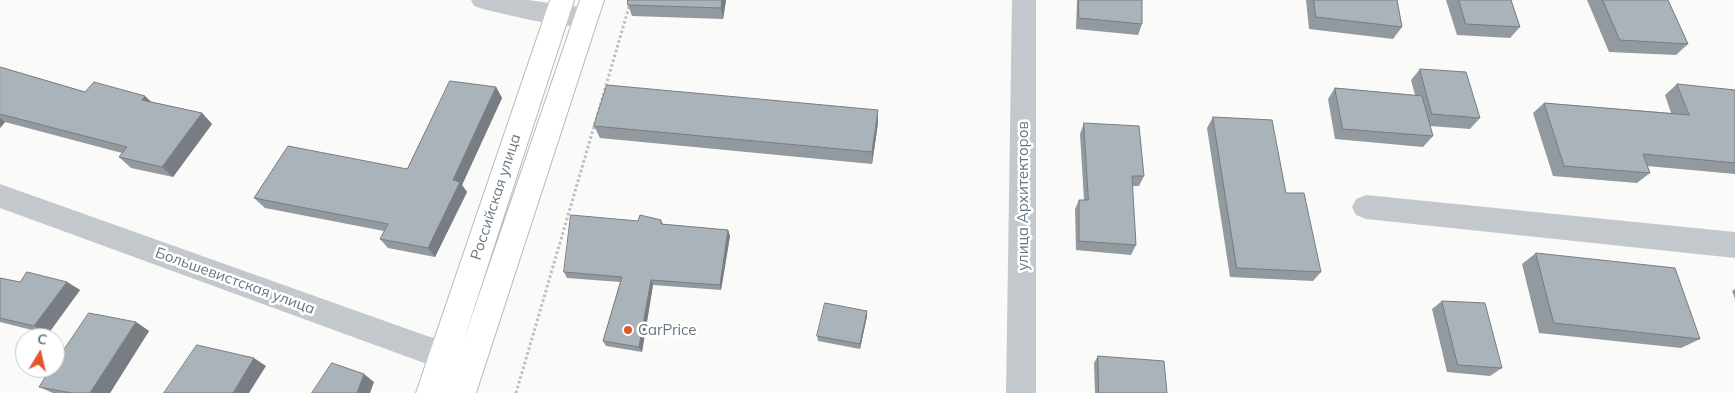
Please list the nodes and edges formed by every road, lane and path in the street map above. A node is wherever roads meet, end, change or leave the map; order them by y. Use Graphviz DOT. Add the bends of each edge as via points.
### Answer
graph roads {
  1 [pos="483,0"];
  2 [pos="631,0"];
  3 [pos="1024,0"];
  4 [pos="559,7"];
  5 [pos="589,9"];
  6 [pos="0,196"];
  7 [pos="1366,207"];
  8 [pos="1735,245"];
  9 [pos="443,355"];
  10 [pos="472,359"];
  11 [pos="430,393"];
  12 [pos="461,393"];
  13 [pos="516,393"];
  14 [pos="1021,393"];
  1 -- 4 [label="street"];
  2 -- 13 [label="path"];
  3 -- 14 [label="street, улица Архитекторов"];
  4 -- 5 [label="street"];
  4 -- 9 [label="main road, Российская улица"];
  5 -- 10 [label="main road, Российская улица"];
  6 -- 9 [label="street, Большевистская улица"];
  7 -- 8 [label="street"];
  9 -- 10 [label="street, Большевистская улица"];
  9 -- 11 [label="main road, Российская улица"];
  10 -- 12 [label="main road, Российская улица"];
}
